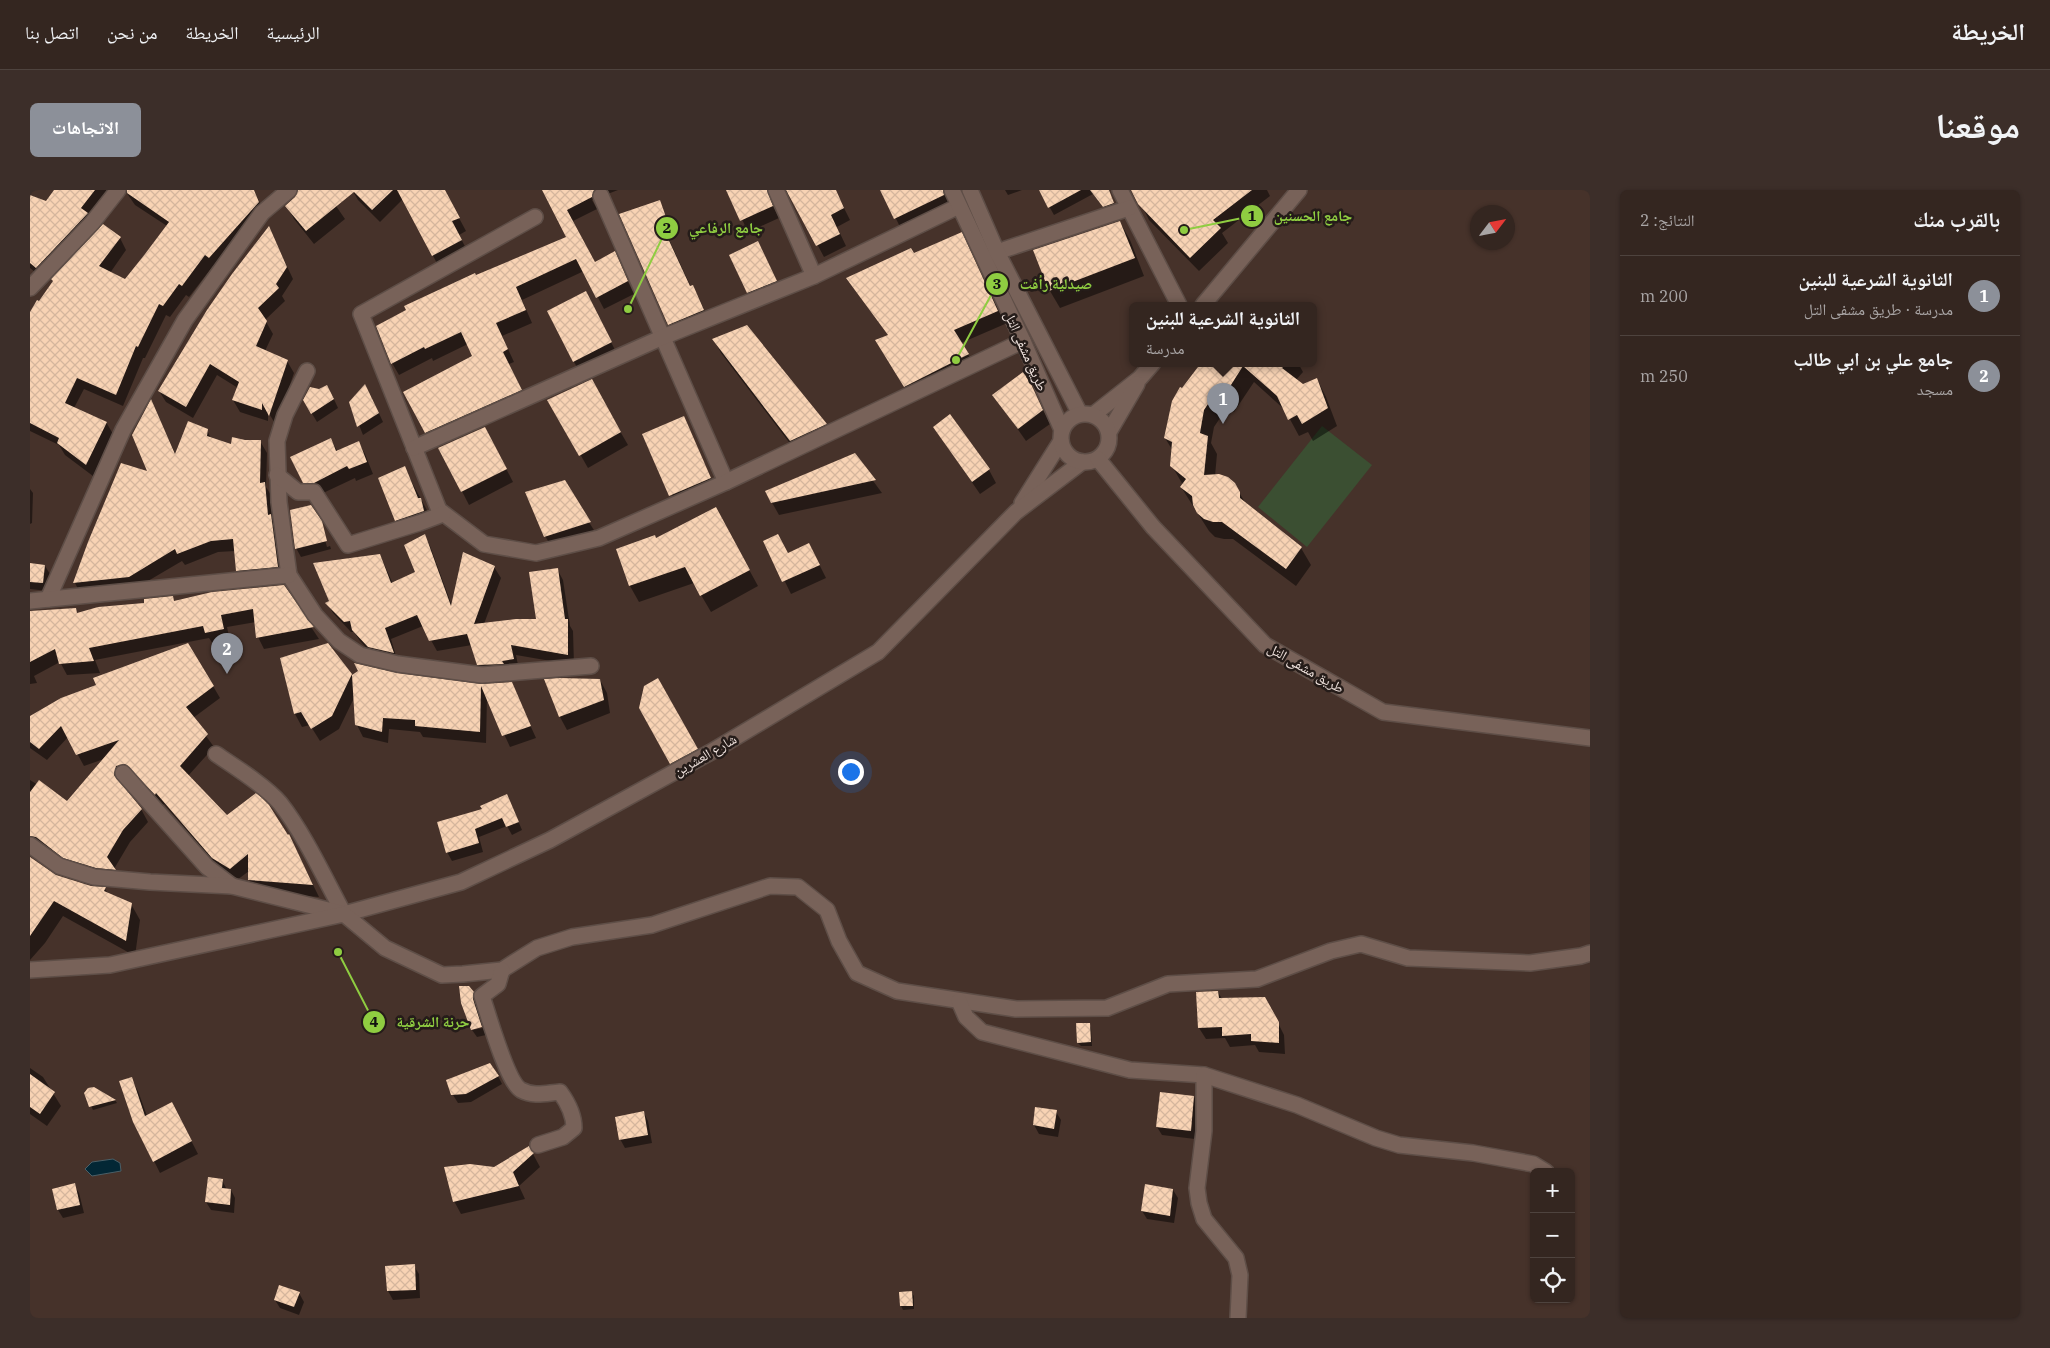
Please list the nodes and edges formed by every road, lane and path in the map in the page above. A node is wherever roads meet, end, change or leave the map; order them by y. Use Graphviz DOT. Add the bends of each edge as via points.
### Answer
graph roads {
  1 [pos="118,190"];
  2 [pos="289,190"];
  3 [pos="776,190"];
  4 [pos="952,190"];
  5 [pos="970,190"];
  6 [pos="1120,190"];
  7 [pos="1299,190"];
  8 [pos="601,196"];
  9 [pos="959,206"];
  10 [pos="1129,208"];
  11 [pos="536,217"];
  12 [pos="997,252"];
  13 [pos="814,276"];
  14 [pos="30,288"];
  15 [pos="1177,302"];
  16 [pos="1206,302"];
  17 [pos="663,337"];
  18 [pos="1023,342"];
  19 [pos="1150,367"];
  20 [pos="307,371"];
  21 [pos="1140,378"];
  22 [pos="1087,414"];
  23 [pos="1109,432"];
  24 [pos="1061,435"];
  25 [pos="414,448"];
  26 [pos="1098,459"];
  27 [pos="1082,462"];
  28 [pos="277,475"];
  29 [pos="726,482"];
  30 [pos="1016,512"];
  31 [pos="443,514"];
  32 [pos="289,575"];
  33 [pos="48,599"];
  34 [pos="30,601"];
  35 [pos="591,666"];
  36 [pos="1590,738"];
  37 [pos="216,754"];
  38 [pos="123,773"];
  39 [pos="30,845"];
  40 [pos="232,886"];
  41 [pos="344,914"];
  42 [pos="1590,953"];
  43 [pos="30,970"];
  44 [pos="502,970"];
  45 [pos="959,1001"];
  46 [pos="1204,1075"];
  47 [pos="538,1145"];
  48 [pos="1540,1168"];
  49 [pos="1238,1318"];
  1 -- 14 [label="street" via="92,223"];
  2 -- 33 [label="street" via="262,213 185,320 123,430"];
  3 -- 13 [label="street"];
  4 -- 9 [label="street, طريق مشفى التل"];
  5 -- 12 [label="street, طريق مشفى التل"];
  6 -- 10 [label="street"];
  7 -- 16 [label="street"];
  8 -- 17 [label="street"];
  9 -- 13 [label="street"];
  9 -- 18 [label="street, طريق مشفى التل"];
  10 -- 12 [label="street"];
  10 -- 15 [label="street"];
  11 -- 25 [label="street" via="362,314"];
  12 -- 22 [label="street, طريق مشفى التل"];
  13 -- 17 [label="street"];
  17 -- 25 [label="street"];
  17 -- 29 [label="street"];
  18 -- 24 [label="street, طريق مشفى التل"];
  18 -- 29 [label="street"];
  19 -- 21 [label="street"];
  20 -- 28 [label="street" via="285,415 277,441"];
  21 -- 22 [label="street"];
  21 -- 23 [label="street"];
  22 -- 23 [label="street" via="1104,422"];
  22 -- 24 [label="street" via="1069,419"];
  23 -- 26 [label="street" via="1107,450"];
  24 -- 27 [label="street" via="1064,451"];
  24 -- 30 [label="street"];
  25 -- 31 [label="street"];
  26 -- 27 [label="street"];
  26 -- 36 [label="street, طريق مشفى التل" via="1154,527 1265,645 1383,712"];
  27 -- 30 [label="street"];
  28 -- 31 [label="street" via="298,492 314,492 348,545"];
  28 -- 32 [label="street"];
  29 -- 31 [label="street" via="599,538 536,553 484,544"];
  30 -- 41 [label="street, شارع العشرين" via="878,652 720,748 550,840 461,882"];
  32 -- 33 [label="street"];
  32 -- 35 [label="street" via="333,635 360,655 398,664 482,675"];
  33 -- 34 [label="street"];
  37 -- 41 [label="street" via="279,802 315,859"];
  38 -- 40 [label="street" via="207,867"];
  39 -- 40 [label="street" via="58,866 94,877"];
  40 -- 41 [label="street"];
  41 -- 43 [label="street, شارع العشرين" via="110,965"];
  41 -- 44 [label="street" via="385,948 442,975"];
  42 -- 45 [label="street" via="1521,963 1408,958 1361,944 1330,951 1257,980 1168,984 1107,1008 1016,1010"];
  44 -- 45 [label="street" via="537,948 572,937 652,925 770,886 798,887 827,910 857,973 896,991"];
  44 -- 47 [label="street" via="498,984 482,996 509,1074 520,1089 535,1095 560,1092 574,1120 574,1128 563,1136"];
  45 -- 46 [label="street" via="966,1017 982,1032 1130,1070"];
  46 -- 48 [label="street" via="1297,1105 1400,1145 1473,1153"];
  46 -- 49 [label="street" via="1204,1131 1197,1188 1199,1203 1204,1219 1236,1258 1240,1275"];
}
